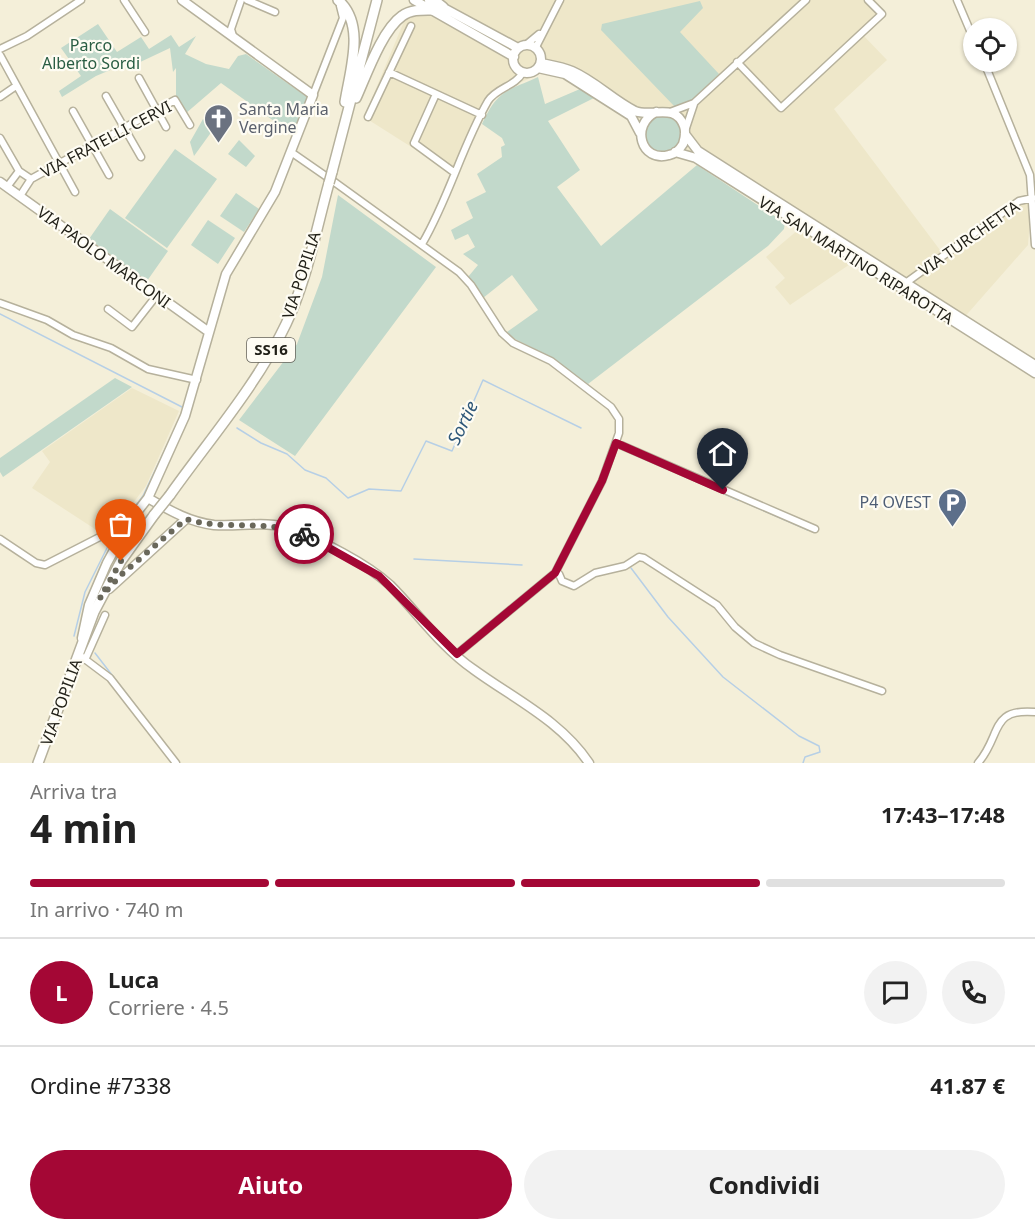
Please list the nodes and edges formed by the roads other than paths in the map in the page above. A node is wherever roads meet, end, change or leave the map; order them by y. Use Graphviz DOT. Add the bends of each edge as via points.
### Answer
graph roads {
  1 [pos="81,0"];
  2 [pos="124,0"];
  3 [pos="182,0"];
  4 [pos="241,0"];
  5 [pos="246,0"];
  6 [pos="337,0"];
  7 [pos="377,0"];
  8 [pos="414,0"];
  9 [pos="429,0"];
  10 [pos="560,0"];
  11 [pos="806,0"];
  12 [pos="868,0"];
  13 [pos="957,0"];
  14 [pos="437,6"];
  15 [pos="275,12"];
  16 [pos="235,14"];
  17 [pos="965,18"];
  18 [pos="232,23"];
  19 [pos="411,26"];
  20 [pos="221,28"];
  21 [pos="145,32"];
  22 [pos="234,38"];
  23 [pos="532,46"];
  24 [pos="0,49"];
  25 [pos="516,52"];
  26 [pos="0,55"];
  27 [pos="738,63"];
  28 [pos="539,66"];
  29 [pos="389,72"];
  30 [pos="523,72"];
  31 [pos="988,72"];
  32 [pos="139,78"];
  33 [pos="16,86"];
  34 [pos="436,94"];
  35 [pos="313,95"];
  36 [pos="0,96"];
  37 [pos="106,96"];
  38 [pos="694,104"];
  39 [pos="157,110"];
  40 [pos="73,111"];
  41 [pos="656,112"];
  42 [pos="670,112"];
  43 [pos="482,115"];
  44 [pos="346,116"];
  45 [pos="368,117"];
  46 [pos="190,125"];
  47 [pos="166,127"];
  48 [pos="125,129"];
  49 [pos="685,132"];
  50 [pos="640,133"];
  51 [pos="0,138"];
  52 [pos="92,145"];
  53 [pos="339,146"];
  54 [pos="291,152"];
  55 [pos="675,152"];
  56 [pos="141,157"];
  57 [pos="59,164"];
  58 [pos="19,171"];
  59 [pos="455,173"];
  60 [pos="109,176"];
  61 [pos="330,178"];
  62 [pos="31,179"];
  63 [pos="4,184"];
  64 [pos="75,192"];
  65 [pos="20,196"];
  66 [pos="1033,198"];
  67 [pos="422,244"];
  68 [pos="1035,245"];
  69 [pos="907,282"];
  70 [pos="157,295"];
  71 [pos="0,303"];
  72 [pos="108,309"];
  73 [pos="209,332"];
  74 [pos="1035,365"];
  75 [pos="1035,373"];
  76 [pos="197,380"];
  77 [pos="616,443"];
  78 [pos="147,498"];
  79 [pos="186,519"];
  80 [pos="130,521"];
  81 [pos="815,529"];
  82 [pos="0,539"];
  83 [pos="555,573"];
  84 [pos="100,598"];
  85 [pos="105,615"];
  86 [pos="83,641"];
  87 [pos="457,654"];
  88 [pos="82,657"];
  89 [pos="882,691"];
  90 [pos="1035,712"];
  91 [pos="38,763"];
  92 [pos="176,763"];
  93 [pos="589,763"];
  94 [pos="978,763"];
  1 -- 24 [label="street"];
  2 -- 21 [label="street"];
  3 -- 20 [label="street"];
  4 -- 16 [label="street"];
  5 -- 15 [label="street"];
  6 -- 35 [label="street, VIA POPILIA" via="343,18"];
  6 -- 53 [label="main road" via="350,14 354,32"];
  7 -- 44 [label="main road, VIA POPILIA / SS16"];
  8 -- 14 [label="street"];
  9 -- 14 [label="street"];
  10 -- 23 [label="street"];
  11 -- 27 [label="street"];
  12 -- 27 [label="street" via="882,14 781,108"];
  13 -- 17 [label="street"];
  14 -- 25 [label="street"];
  14 -- 44 [label="main road" via="410,13 393,25"];
  16 -- 18 [label="street"];
  16 -- 20 [label="street"];
  18 -- 20 [label="street"];
  18 -- 22 [label="street"];
  19 -- 29 [label="street"];
  20 -- 22 [label="street"];
  22 -- 35 [label="street"];
  23 -- 25 [label="street"];
  23 -- 28 [label="street" via="541,54"];
  25 -- 30 [label="street" via="515,66"];
  26 -- 33 [label="street"];
  27 -- 38 [label="street"];
  28 -- 30 [label="street"];
  28 -- 41 [label="street" via="572,71 636,111"];
  28 -- 50 [label="street" via="565,75 631,116"];
  29 -- 34 [label="street"];
  29 -- 45 [label="street"];
  30 -- 43 [label="street" via="519,80 490,98"];
  31 -- 66 [label="street, VIA TURCHETTA" via="1026,165"];
  32 -- 39 [label="street"];
  33 -- 36 [label="street"];
  33 -- 57 [label="street"];
  34 -- 43 [label="street"];
  34 -- 59 [label="street" via="414,143"];
  35 -- 54 [label="street, VIA POPILIA"];
  37 -- 48 [label="street"];
  38 -- 42 [label="street"];
  38 -- 49 [label="street"];
  39 -- 46 [label="street, VIA FRATELLI CERVI" via="175,100"];
  39 -- 47 [label="street"];
  39 -- 48 [label="street, VIA FRATELLI CERVI"];
  40 -- 52 [label="street"];
  41 -- 42 [label="street"];
  41 -- 50 [label="street" via="645,120"];
  42 -- 49 [label="street" via="680,119"];
  43 -- 59 [label="street"];
  44 -- 53 [label="main road, VIA POPILIA / SS16"];
  48 -- 52 [label="street, VIA FRATELLI CERVI"];
  48 -- 56 [label="street"];
  49 -- 55 [label="street" via="681,147"];
  49 -- 69 [label="street, VIA SAN MARTINO RIPAROTTA" via="698,151"];
  50 -- 55 [label="street" via="649,151 662,156"];
  51 -- 58 [label="street"];
  52 -- 57 [label="street, VIA FRATELLI CERVI"];
  52 -- 60 [label="street"];
  53 -- 61 [label="main road, VIA POPILIA / SS16"];
  54 -- 61 [label="street"];
  54 -- 73 [label="street, VIA POPILIA" via="267,205 226,274"];
  55 -- 75 [label="street, VIA SAN MARTINO RIPAROTTA" via="696,158"];
  57 -- 62 [label="street, VIA FRATELLI CERVI"];
  57 -- 64 [label="street"];
  58 -- 62 [label="street"];
  58 -- 63 [label="street"];
  59 -- 67 [label="street"];
  61 -- 67 [label="street"];
  61 -- 84 [label="main road, VIA POPILIA / SS16, bridge" via="303,279 286,323 264,363 121,561"];
  62 -- 65 [label="street, VIA FRATELLI CERVI"];
  63 -- 65 [label="street, VIA PAOLO MARCONI"];
  65 -- 70 [label="street, VIA PAOLO MARCONI"];
  66 -- 68 [label="street, VIA TURCHETTA"];
  66 -- 69 [label="street, VIA TURCHETTA" via="1019,201"];
  67 -- 77 [label="street" via="471,285 502,333 513,343 551,361 611,407 619,419"];
  69 -- 74 [label="street, VIA SAN MARTINO RIPAROTTA"];
  70 -- 72 [label="street" via="132,327"];
  70 -- 73 [label="street, VIA PAOLO MARCONI"];
  71 -- 76 [label="street" via="111,348 148,369"];
  73 -- 76 [label="street, VIA POPILIA"];
  76 -- 78 [label="street, VIA POPILIA" via="185,417"];
  77 -- 81 [label="street"];
  77 -- 83 [label="street" via="602,481"];
  78 -- 79 [label="street"];
  78 -- 80 [label="street, VIA POPILIA"];
  79 -- 84 [label="street"];
  79 -- 87 [label="street" via="215,525 273,525 312,537 379,576"];
  80 -- 82 [label="street" via="45,565"];
  80 -- 86 [label="street, VIA POPILIA" via="89,605"];
  83 -- 87 [label="street"];
  83 -- 89 [label="street" via="574,586 605,569 644,558 717,605 754,643"];
  84 -- 86 [label="main road, VIA POPILIA / SS16"];
  85 -- 88 [label="street, VIA POPILIA"];
  86 -- 88 [label="main road, VIA POPILIA / SS16"];
  87 -- 93 [label="street" via="471,669 532,707"];
  88 -- 91 [label="main road, VIA POPILIA / SS16"];
  88 -- 92 [label="street" via="110,678"];
  90 -- 94 [label="street" via="1016,710 1006,714"];
}
